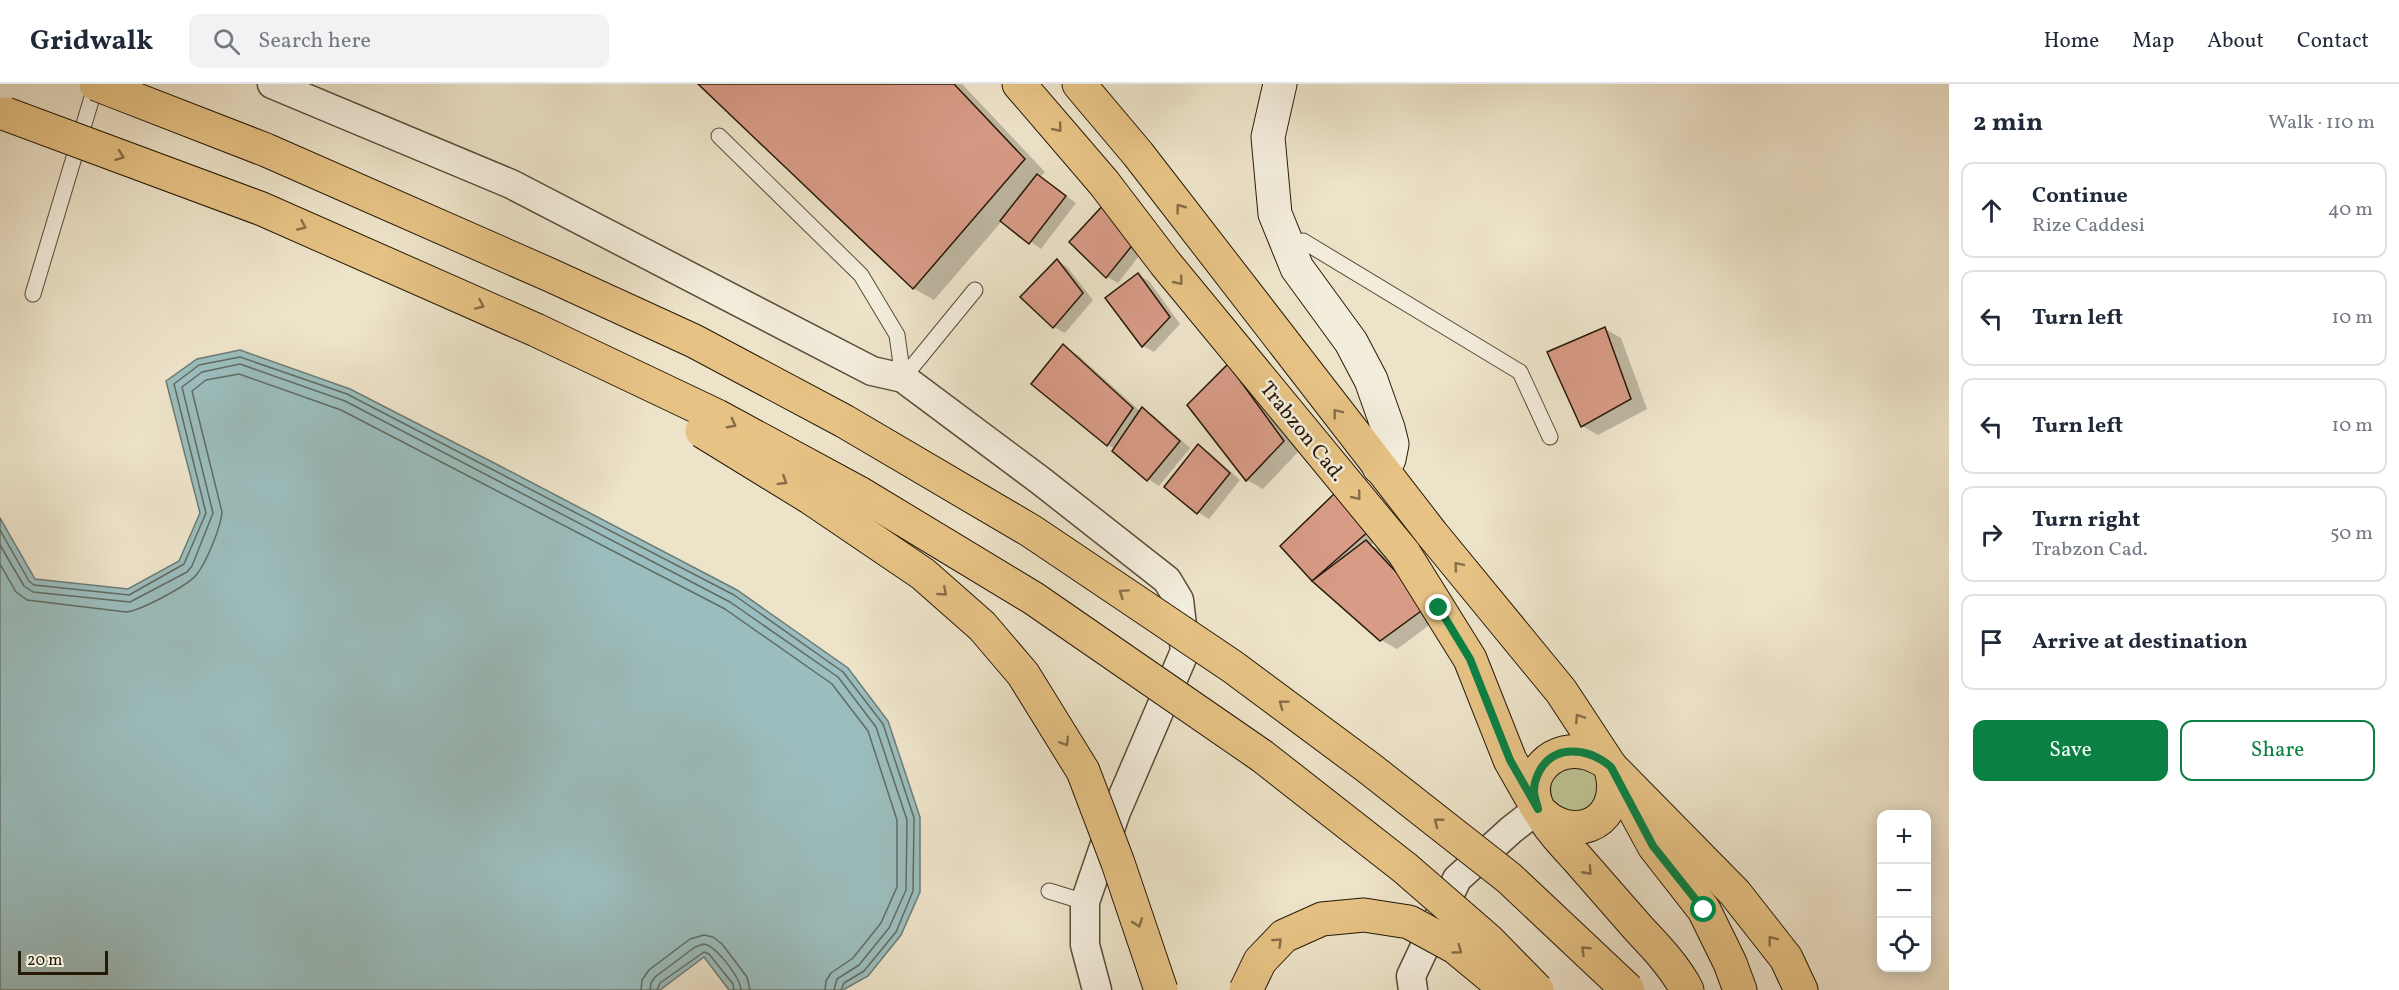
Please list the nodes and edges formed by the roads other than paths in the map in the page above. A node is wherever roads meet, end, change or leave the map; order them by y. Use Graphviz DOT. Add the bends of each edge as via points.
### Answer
graph roads {
  1 [pos="96,84"];
  2 [pos="272,84"];
  3 [pos="1019,84"];
  4 [pos="1080,84"];
  5 [pos="1280,84"];
  6 [pos="3,113"];
  7 [pos="719,136"];
  8 [pos="1288,245"];
  9 [pos="975,290"];
  10 [pos="33,294"];
  11 [pos="536,330"];
  12 [pos="903,378"];
  13 [pos="1550,437"];
  14 [pos="1378,466"];
  15 [pos="1611,767"];
  16 [pos="1538,809"];
  17 [pos="1049,891"];
  18 [pos="1084,902"];
  19 [pos="1097,990"];
  20 [pos="1161,990"];
  21 [pos="1246,990"];
  22 [pos="1413,990"];
  23 [pos="1507,990"];
  24 [pos="1537,990"];
  25 [pos="1628,990"];
  26 [pos="1686,990"];
  27 [pos="1740,990"];
  28 [pos="1801,990"];
  1 -- 10 [label="lane"];
  25 -- 1 [label="main road, one-way, bridge" via="1509,878 1369,768 1233,666 1031,531 844,421 694,341 266,150"];
  2 -- 12 [label="street" via="511,184 872,371"];
  3 -- 16 [label="main road, Trabzon Cad., one-way" via="1404,553 1470,659 1510,760"];
  14 -- 4 [label="main road, Trabzon Cad., one-way"];
  5 -- 8 [label="street" via="1268,137 1275,214"];
  6 -- 11 [label="main road, one-way, bridge" via="262,209"];
  7 -- 12 [label="lane" via="861,274 897,335"];
  8 -- 13 [label="lane" via="1303,241 1520,372"];
  8 -- 14 [label="street" via="1297,268 1351,342 1386,418 1392,444 1389,459"];
  9 -- 12 [label="lane"];
  11 -- 20 [label="main road, one-way, bridge" via="811,498 922,574 982,626 1023,674 1083,771"];
  11 -- 24 [label="main road, one-way, bridge" via="717,416 861,494 1033,598 1262,756 1405,868 1489,941"];
  12 -- 18 [label="street" via="1167,580 1179,600 1185,651 1116,812"];
  15 -- 14 [label="main road, Trabzon Cad., one-way" via="1561,691"];
  15 -- 16 [label="main road" via="1577,751 1552,757 1536,777"];
  15 -- 16 [label="main road" via="1613,784 1608,808 1590,825 1565,828"];
  15 -- 27 [label="main road" via="1653,846 1704,910"];
  28 -- 15 [label="main road, one-way" via="1786,958 1735,893"];
  16 -- 22 [label="street" via="1457,879 1411,976"];
  16 -- 26 [label="main road, Trabzon Cad., one-way" via="1561,841 1667,960"];
  17 -- 18 [label="lane"];
  18 -- 19 [label="street" via="1085,945"];
  21 -- 23 [label="main road, one-way, bridge" via="1260,961 1284,936 1322,919 1364,915 1409,922 1455,947"];
}
